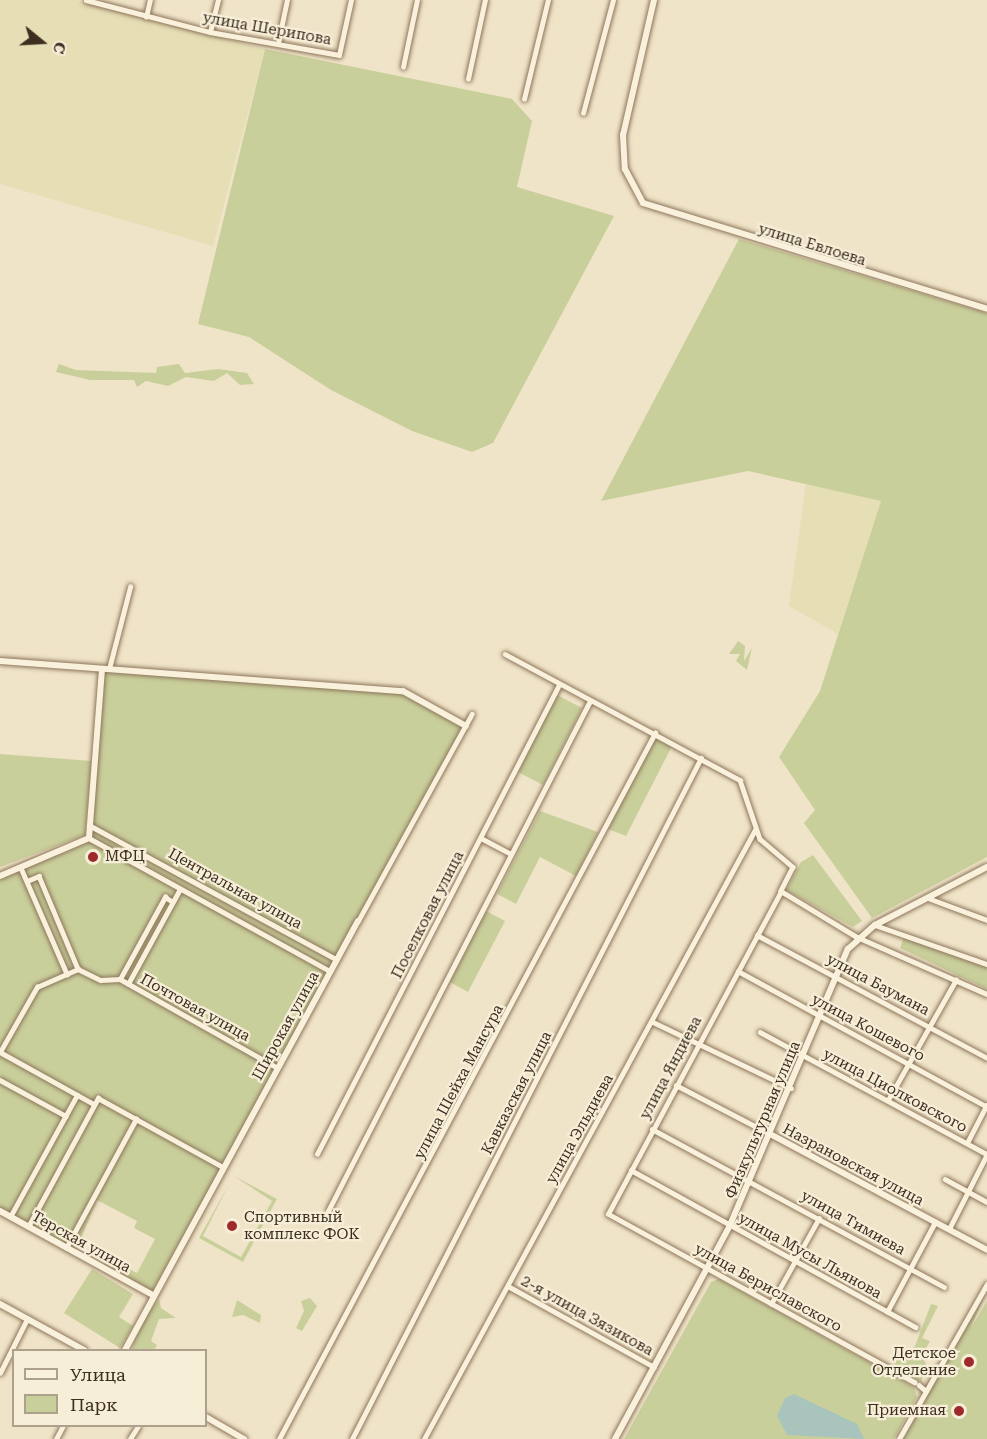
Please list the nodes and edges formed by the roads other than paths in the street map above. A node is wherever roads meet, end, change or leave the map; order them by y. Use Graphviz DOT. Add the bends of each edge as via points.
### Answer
graph roads {
  1 [pos="86,0"];
  2 [pos="150,0"];
  3 [pos="218,0"];
  4 [pos="287,0"];
  5 [pos="351,0"];
  6 [pos="417,0"];
  7 [pos="485,0"];
  8 [pos="548,0"];
  9 [pos="613,0"];
  10 [pos="654,0"];
  11 [pos="146,17"];
  12 [pos="210,32"];
  13 [pos="278,44"];
  14 [pos="403,67"];
  15 [pos="468,79"];
  16 [pos="524,99"];
  17 [pos="583,112"];
  18 [pos="987,309"];
  19 [pos="130,587"];
  20 [pos="505,654"];
  21 [pos="0,662"];
  22 [pos="105,669"];
  23 [pos="559,685"];
  24 [pos="590,700"];
  25 [pos="472,714"];
  26 [pos="466,726"];
  27 [pos="655,733"];
  28 [pos="701,758"];
  29 [pos="90,825"];
  30 [pos="755,830"];
  31 [pos="89,838"];
  32 [pos="481,838"];
  33 [pos="512,854"];
  34 [pos="21,867"];
  35 [pos="987,867"];
  36 [pos="978,872"];
  37 [pos="987,875"];
  38 [pos="0,876"];
  39 [pos="27,881"];
  40 [pos="180,889"];
  41 [pos="781,891"];
  42 [pos="927,898"];
  43 [pos="173,902"];
  44 [pos="987,920"];
  45 [pos="357,921"];
  46 [pos="875,926"];
  47 [pos="757,935"];
  48 [pos="857,937"];
  49 [pos="336,959"];
  50 [pos="987,964"];
  51 [pos="78,969"];
  52 [pos="330,971"];
  53 [pos="738,971"];
  54 [pos="67,974"];
  55 [pos="836,976"];
  56 [pos="120,980"];
  57 [pos="956,980"];
  58 [pos="128,984"];
  59 [pos="987,994"];
  60 [pos="820,1015"];
  61 [pos="653,1022"];
  62 [pos="929,1026"];
  63 [pos="759,1032"];
  64 [pos="698,1043"];
  65 [pos="1,1053"];
  66 [pos="804,1056"];
  67 [pos="987,1058"];
  68 [pos="909,1063"];
  69 [pos="276,1067"];
  70 [pos="0,1080"];
  71 [pos="676,1085"];
  72 [pos="791,1088"];
  73 [pos="77,1095"];
  74 [pos="888,1100"];
  75 [pos="94,1104"];
  76 [pos="986,1106"];
  77 [pos="66,1116"];
  78 [pos="136,1119"];
  79 [pos="652,1129"];
  80 [pos="772,1135"];
  81 [pos="967,1143"];
  82 [pos="317,1154"];
  83 [pos="987,1154"];
  84 [pos="221,1166"];
  85 [pos="631,1170"];
  86 [pos="945,1179"];
  87 [pos="751,1180"];
  88 [pos="968,1191"];
  89 [pos="987,1202"];
  90 [pos="0,1211"];
  91 [pos="328,1212"];
  92 [pos="608,1214"];
  93 [pos="10,1217"];
  94 [pos="819,1218"];
  95 [pos="935,1222"];
  96 [pos="730,1225"];
  97 [pos="28,1227"];
  98 [pos="949,1229"];
  99 [pos="66,1248"];
  100 [pos="987,1250"];
  101 [pos="794,1261"];
  102 [pos="910,1268"];
  103 [pos="707,1269"];
  104 [pos="987,1284"];
  105 [pos="508,1286"];
  106 [pos="944,1287"];
  107 [pos="151,1294"];
  108 [pos="0,1304"];
  109 [pos="771,1304"];
  110 [pos="887,1312"];
  111 [pos="27,1319"];
  112 [pos="915,1327"];
  113 [pos="82,1349"];
  114 [pos="124,1349"];
  115 [pos="654,1367"];
  116 [pos="0,1373"];
  117 [pos="926,1391"];
  118 [pos="207,1419"];
  119 [pos="244,1439"];
  120 [pos="279,1439"];
  121 [pos="352,1439"];
  122 [pos="424,1439"];
  123 [pos="615,1439"];
  124 [pos="899,1439"];
  1 -- 11 [label="street, улица Шерипова"];
  2 -- 11 [label="street"];
  3 -- 12 [label="street"];
  4 -- 13 [label="street"];
  5 -- 13 [label="street, улица Шерипова" via="339,55"];
  6 -- 14 [label="street"];
  7 -- 15 [label="street"];
  8 -- 16 [label="street"];
  9 -- 17 [label="street"];
  10 -- 18 [label="street, улица Евлоева" via="623,135 625,169 636,195 651,209"];
  11 -- 12 [label="street, улица Шерипова"];
  12 -- 13 [label="street, улица Шерипова"];
  19 -- 22 [label="street"];
  20 -- 23 [label="street"];
  21 -- 22 [label="street"];
  22 -- 26 [label="street" via="403,691"];
  22 -- 29 [label="street"];
  23 -- 24 [label="street"];
  23 -- 32 [label="street, Поселковая улица"];
  24 -- 27 [label="street"];
  24 -- 33 [label="street"];
  25 -- 26 [label="street, Широкая улица"];
  26 -- 45 [label="street, Широкая улица"];
  27 -- 28 [label="street"];
  27 -- 120 [label="street, улица Шейха Мансура"];
  28 -- 30 [label="street" via="744,784"];
  28 -- 121 [label="street, Кавказская улица"];
  29 -- 31 [label="street"];
  29 -- 49 [label="street, Центральная улица"];
  30 -- 41 [label="street, улица Яндиева" via="793,867"];
  30 -- 61 [label="street, улица Эльдиева"];
  31 -- 34 [label="street"];
  31 -- 40 [label="street, Центральная улица"];
  32 -- 33 [label="street"];
  32 -- 82 [label="street, Поселковая улица"];
  33 -- 91 [label="street"];
  34 -- 38 [label="street"];
  34 -- 39 [label="street"];
  35 -- 36 [label="street"];
  36 -- 37 [label="street"];
  36 -- 42 [label="street"];
  39 -- 51 [label="street" via="39,876"];
  39 -- 54 [label="street"];
  40 -- 43 [label="street"];
  40 -- 52 [label="street, Центральная улица"];
  41 -- 47 [label="street, улица Яндиева"];
  41 -- 48 [label="street"];
  42 -- 44 [label="street"];
  42 -- 46 [label="street"];
  43 -- 56 [label="street" via="165,897"];
  43 -- 58 [label="street"];
  45 -- 49 [label="street, Широкая улица"];
  46 -- 48 [label="street"];
  46 -- 50 [label="street"];
  47 -- 53 [label="street, улица Яндиева"];
  47 -- 55 [label="street, улица Баумана"];
  48 -- 55 [label="street, Физкультурная улица"];
  48 -- 57 [label="street"];
  49 -- 52 [label="street, Широкая улица"];
  51 -- 54 [label="street"];
  51 -- 56 [label="street, Почтовая улица" via="101,980"];
  52 -- 69 [label="street, Широкая улица"];
  53 -- 60 [label="street, улица Кошевого"];
  53 -- 64 [label="street, улица Яндиева"];
  54 -- 65 [label="street" via="37,987"];
  55 -- 60 [label="street, Физкультурная улица"];
  55 -- 62 [label="street, улица Баумана"];
  56 -- 58 [label="street, Почтовая улица"];
  57 -- 59 [label="street"];
  57 -- 62 [label="street"];
  58 -- 69 [label="street, Почтовая улица"];
  60 -- 66 [label="street, Физкультурная улица"];
  60 -- 68 [label="street, улица Кошевого"];
  61 -- 64 [label="street"];
  61 -- 105 [label="street, улица Эльдиева"];
  62 -- 67 [label="street, улица Баумана"];
  62 -- 68 [label="street"];
  63 -- 66 [label="street, улица Циолковского"];
  64 -- 71 [label="street, улица Яндиева"];
  64 -- 72 [label="street"];
  65 -- 73 [label="street"];
  66 -- 72 [label="street, Физкультурная улица"];
  66 -- 74 [label="street, улица Циолковского"];
  68 -- 74 [label="street"];
  68 -- 76 [label="street, улица Кошевого"];
  69 -- 84 [label="street, Широкая улица"];
  70 -- 77 [label="street"];
  71 -- 79 [label="street, улица Яндиева"];
  71 -- 80 [label="street, Назрановская улица"];
  72 -- 80 [label="street, Физкультурная улица"];
  73 -- 75 [label="street"];
  73 -- 77 [label="street"];
  74 -- 81 [label="street, улица Циолковского"];
  75 -- 78 [label="street" via="98,1098"];
  75 -- 97 [label="street"];
  76 -- 81 [label="street"];
  77 -- 93 [label="street"];
  78 -- 84 [label="street"];
  78 -- 99 [label="street"];
  79 -- 85 [label="street, улица Яндиева"];
  79 -- 87 [label="street, улица Тимиева"];
  80 -- 87 [label="street, Физкультурная улица"];
  80 -- 95 [label="street, Назрановская улица"];
  81 -- 83 [label="street, улица Циолковского"];
  83 -- 88 [label="street"];
  84 -- 107 [label="street, Широкая улица"];
  85 -- 92 [label="street, улица Яндиева"];
  85 -- 96 [label="street, улица Мусы Льянова"];
  86 -- 88 [label="street"];
  87 -- 94 [label="street, улица Тимиева"];
  87 -- 96 [label="street, Физкультурная улица"];
  88 -- 89 [label="street"];
  88 -- 98 [label="street"];
  90 -- 93 [label="street, Терская улица"];
  92 -- 103 [label="street, улица Бериславского"];
  93 -- 97 [label="street, Терская улица"];
  94 -- 101 [label="street"];
  94 -- 102 [label="street, улица Тимиева"];
  95 -- 98 [label="street, Назрановская улица"];
  95 -- 102 [label="street"];
  96 -- 101 [label="street, улица Мусы Льянова"];
  96 -- 103 [label="street, Физкультурная улица"];
  97 -- 99 [label="street, Терская улица"];
  98 -- 100 [label="street, Назрановская улица"];
  99 -- 107 [label="street, Терская улица"];
  101 -- 109 [label="street"];
  101 -- 110 [label="street, улица Мусы Льянова"];
  102 -- 106 [label="street, улица Тимиева"];
  102 -- 110 [label="street"];
  103 -- 109 [label="street, улица Бериславского"];
  103 -- 115 [label="street, Физкультурная улица"];
  104 -- 117 [label="street"];
  105 -- 115 [label="street, 2-я улица Зязикова"];
  105 -- 122 [label="street, улица Эльдиева"];
  107 -- 114 [label="street, Широкая улица"];
  108 -- 111 [label="street"];
  109 -- 117 [label="street, улица Бериславского"];
  110 -- 112 [label="street, улица Мусы Льянова"];
  111 -- 113 [label="street"];
  111 -- 116 [label="street"];
  115 -- 123 [label="street, Физкультурная улица"];
  117 -- 124 [label="street"];
  118 -- 119 [label="street"];
}
